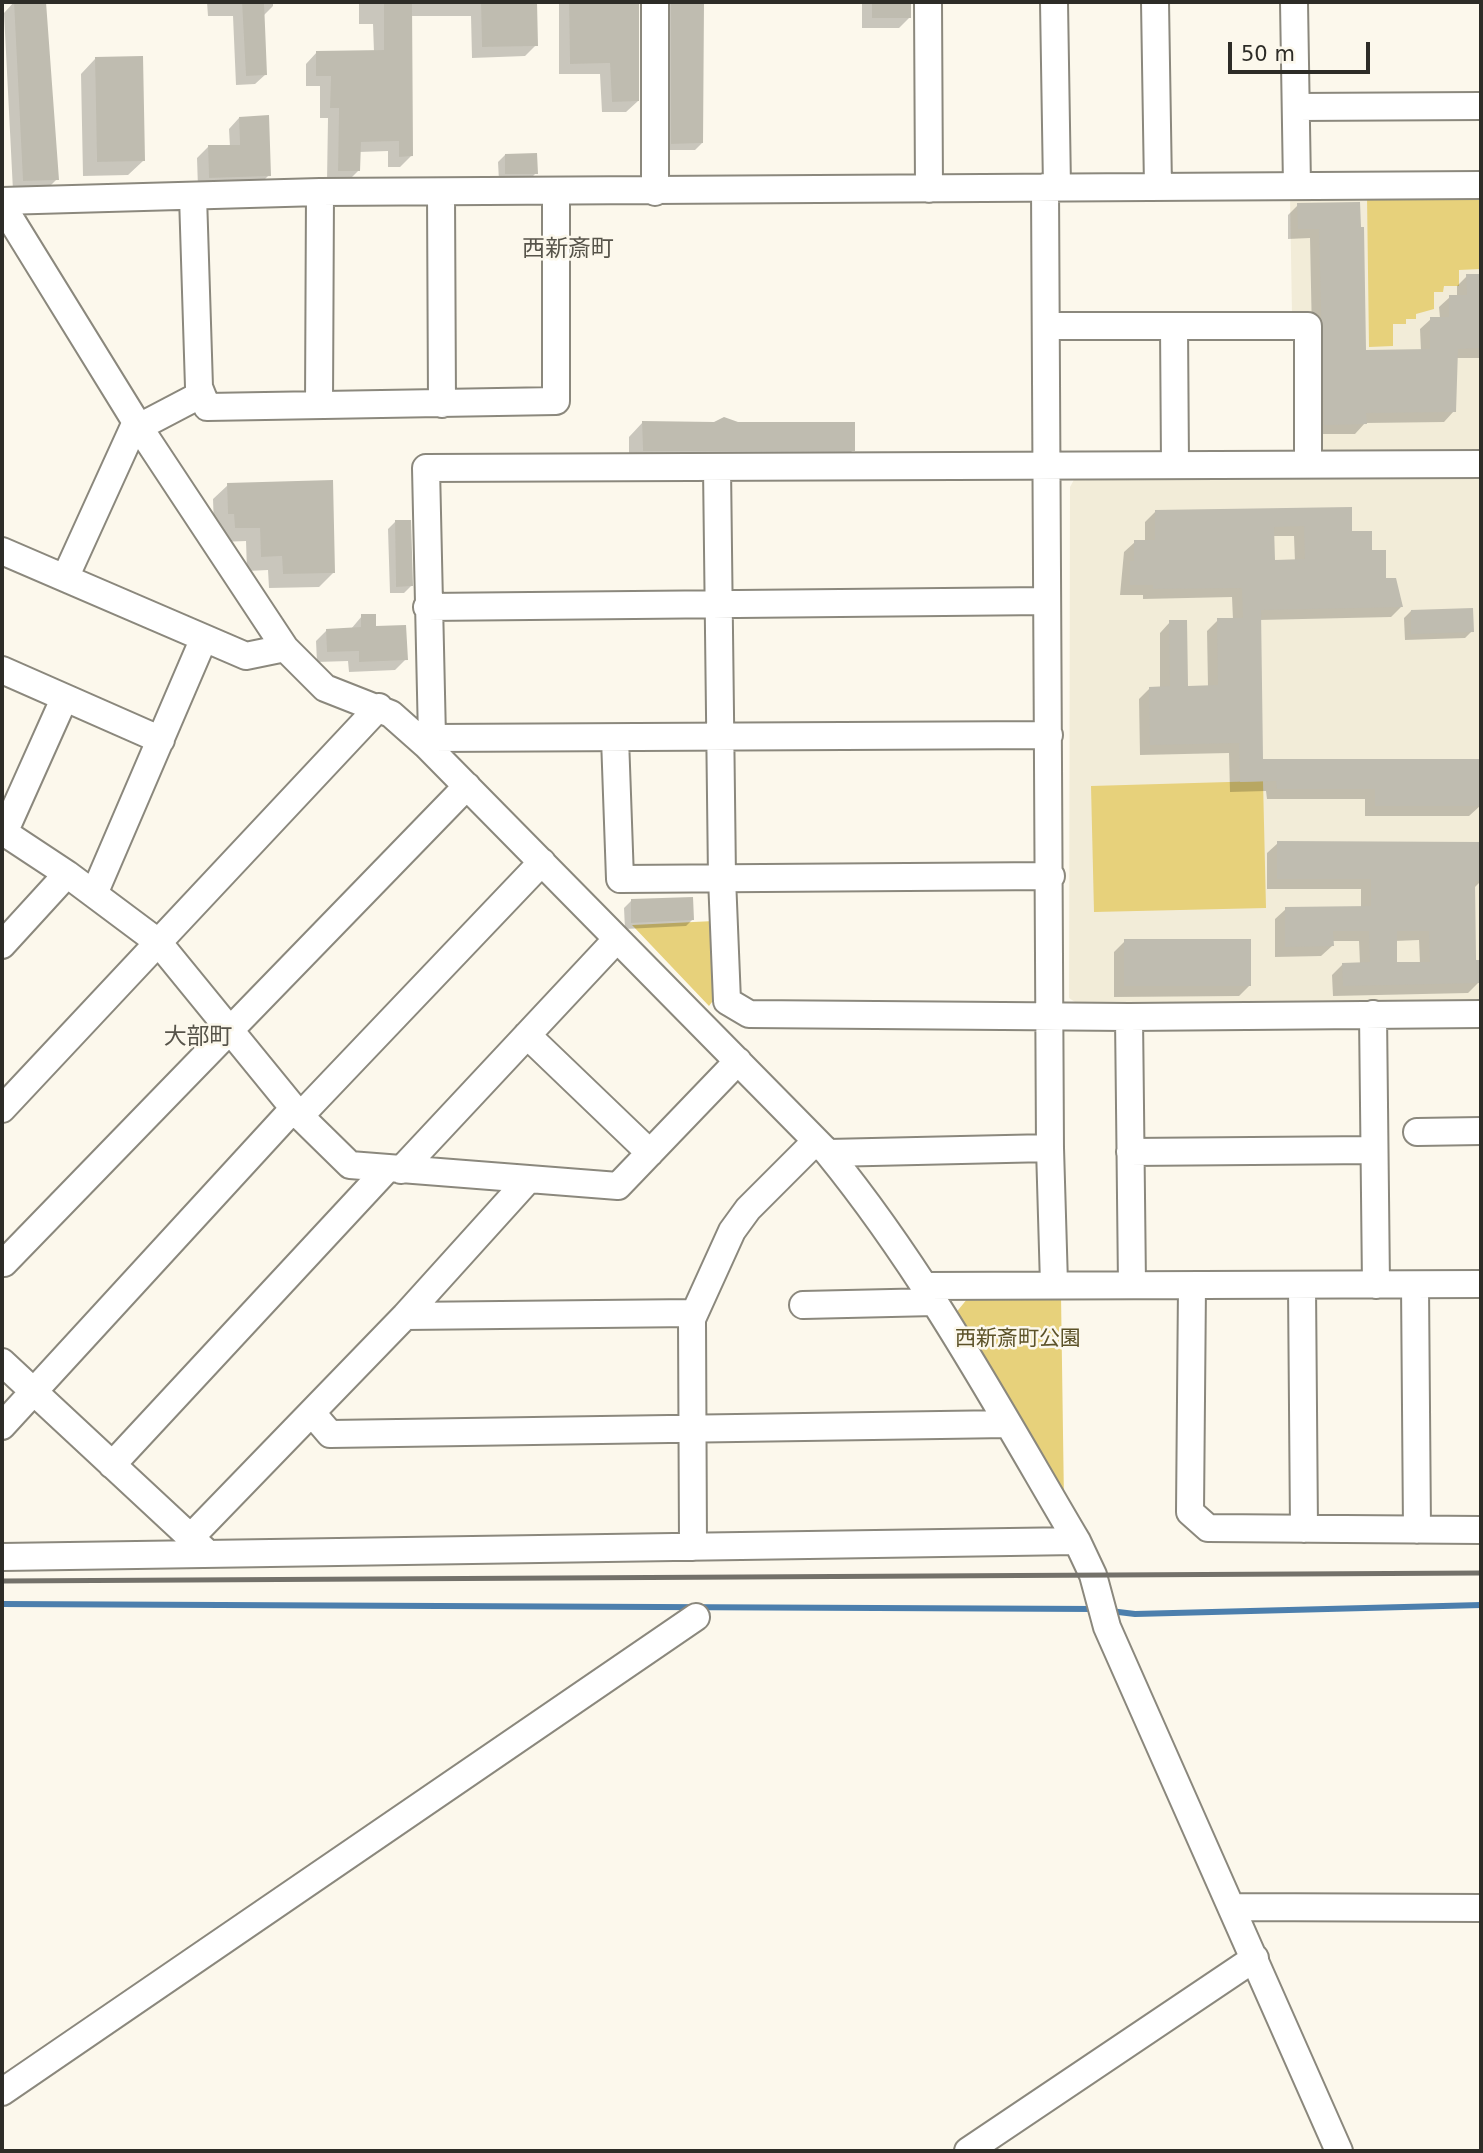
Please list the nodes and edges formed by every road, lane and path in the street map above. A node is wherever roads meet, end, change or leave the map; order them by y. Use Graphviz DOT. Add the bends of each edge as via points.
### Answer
graph roads {
  1 [pos="655,2"];
  2 [pos="928,2"];
  3 [pos="1054,2"];
  4 [pos="1155,2"];
  5 [pos="1294,2"];
  6 [pos="1481,106"];
  7 [pos="1296,107"];
  8 [pos="1481,185"];
  9 [pos="1297,186"];
  10 [pos="1051,187"];
  11 [pos="1158,187"];
  12 [pos="929,188"];
  13 [pos="556,191"];
  14 [pos="320,192"];
  15 [pos="441,192"];
  16 [pos="655,192"];
  17 [pos="193,196"];
  18 [pos="2,203"];
  19 [pos="1046,326"];
  20 [pos="1174,326"];
  21 [pos="200,395"];
  22 [pos="442,404"];
  23 [pos="319,405"];
  24 [pos="137,425"];
  25 [pos="1308,464"];
  26 [pos="1481,464"];
  27 [pos="1049,465"];
  28 [pos="1175,465"];
  29 [pos="717,467"];
  30 [pos="2,551"];
  31 [pos="65,578"];
  32 [pos="1047,601"];
  33 [pos="719,603"];
  34 [pos="427,607"];
  35 [pos="204,638"];
  36 [pos="285,648"];
  37 [pos="2,670"];
  38 [pos="64,699"];
  39 [pos="379,707"];
  40 [pos="1049,735"];
  41 [pos="615,738"];
  42 [pos="722,738"];
  43 [pos="161,740"];
  44 [pos="429,741"];
  45 [pos="467,786"];
  46 [pos="3,832"];
  47 [pos="542,862"];
  48 [pos="67,874"];
  49 [pos="1051,876"];
  50 [pos="722,878"];
  51 [pos="94,894"];
  52 [pos="617,939"];
  53 [pos="158,942"];
  54 [pos="2,944"];
  55 [pos="1052,1014"];
  56 [pos="1373,1014"];
  57 [pos="1481,1014"];
  58 [pos="1129,1017"];
  59 [pos="229,1028"];
  60 [pos="527,1035"];
  61 [pos="738,1061"];
  62 [pos="2,1109"];
  63 [pos="297,1112"];
  64 [pos="1481,1131"];
  65 [pos="1417,1132"];
  66 [pos="822,1147"];
  67 [pos="1050,1148"];
  68 [pos="1374,1150"];
  69 [pos="1130,1152"];
  70 [pos="650,1153"];
  71 [pos="394,1170"];
  72 [pos="527,1181"];
  73 [pos="4,1263"];
  74 [pos="1055,1284"];
  75 [pos="1481,1284"];
  76 [pos="1132,1285"];
  77 [pos="1376,1285"];
  78 [pos="1415,1285"];
  79 [pos="1192,1286"];
  80 [pos="1302,1286"];
  81 [pos="930,1294"];
  82 [pos="803,1305"];
  83 [pos="694,1313"];
  84 [pos="405,1316"];
  85 [pos="2,1363"];
  86 [pos="34,1393"];
  87 [pos="312,1413"];
  88 [pos="1008,1424"];
  89 [pos="2,1426"];
  90 [pos="692,1427"];
  91 [pos="112,1465"];
  92 [pos="1304,1529"];
  93 [pos="1417,1530"];
  94 [pos="1481,1530"];
  95 [pos="1077,1541"];
  96 [pos="199,1545"];
  97 [pos="693,1547"];
  98 [pos="2,1557"];
  99 [pos="696,1617"];
  100 [pos="1233,1907"];
  101 [pos="1481,1908"];
  102 [pos="1255,1958"];
  103 [pos="2,2092"];
  104 [pos="968,2151"];
  105 [pos="1339,2151"];
  1 -- 16 [label="street"];
  2 -- 12 [label="street"];
  3 -- 10 [label="street"];
  4 -- 11 [label="street"];
  5 -- 7 [label="street"];
  6 -- 7 [label="street"];
  7 -- 9 [label="street"];
  8 -- 9 [label="street"];
  9 -- 11 [label="street"];
  10 -- 11 [label="street"];
  10 -- 12 [label="street"];
  10 -- 19 [label="street"];
  12 -- 16 [label="street"];
  13 -- 15 [label="street"];
  13 -- 16 [label="street"];
  13 -- 22 [label="street" via="556,401"];
  14 -- 15 [label="street"];
  14 -- 17 [label="street"];
  14 -- 23 [label="street"];
  15 -- 22 [label="street"];
  17 -- 18 [label="street"];
  17 -- 21 [label="street"];
  18 -- 24 [label="street"];
  19 -- 20 [label="street"];
  19 -- 27 [label="street"];
  20 -- 25 [label="street" via="1307,326"];
  20 -- 28 [label="street"];
  21 -- 23 [label="street" via="207,407"];
  21 -- 24 [label="street"];
  22 -- 23 [label="street"];
  24 -- 31 [label="street"];
  24 -- 36 [label="street"];
  25 -- 26 [label="street"];
  25 -- 28 [label="street"];
  27 -- 28 [label="street"];
  27 -- 29 [label="street"];
  27 -- 32 [label="street"];
  29 -- 33 [label="street"];
  29 -- 34 [label="street" via="426,468"];
  30 -- 31 [label="street"];
  31 -- 35 [label="street"];
  32 -- 33 [label="street"];
  32 -- 40 [label="street"];
  33 -- 34 [label="street"];
  33 -- 42 [label="street"];
  34 -- 44 [label="street"];
  35 -- 36 [label="street" via="246,656"];
  35 -- 43 [label="street"];
  36 -- 39 [label="street" via="325,688"];
  37 -- 38 [label="street"];
  38 -- 43 [label="street"];
  38 -- 46 [label="street"];
  39 -- 44 [label="street"];
  39 -- 53 [label="street"];
  40 -- 42 [label="street"];
  40 -- 49 [label="street"];
  41 -- 42 [label="street"];
  41 -- 44 [label="street"];
  41 -- 50 [label="street" via="620,879"];
  42 -- 50 [label="street"];
  43 -- 51 [label="street"];
  44 -- 45 [label="street"];
  45 -- 47 [label="street"];
  45 -- 59 [label="street"];
  46 -- 48 [label="street"];
  47 -- 52 [label="street"];
  47 -- 63 [label="street"];
  48 -- 51 [label="street"];
  48 -- 54 [label="street"];
  49 -- 50 [label="street"];
  49 -- 55 [label="street"];
  50 -- 55 [label="street" via="727,1001 749,1014"];
  51 -- 53 [label="street"];
  52 -- 60 [label="street"];
  52 -- 61 [label="street"];
  53 -- 59 [label="street"];
  53 -- 62 [label="street"];
  55 -- 58 [label="street"];
  55 -- 67 [label="street"];
  56 -- 57 [label="street"];
  56 -- 58 [label="street"];
  56 -- 68 [label="street"];
  58 -- 69 [label="street"];
  59 -- 63 [label="street"];
  59 -- 73 [label="street"];
  60 -- 70 [label="street"];
  60 -- 71 [label="street"];
  61 -- 66 [label="street"];
  61 -- 70 [label="street"];
  63 -- 71 [label="street" via="350,1165"];
  63 -- 86 [label="street"];
  64 -- 65 [label="street"];
  66 -- 67 [label="street"];
  66 -- 81 [label="street" via="865,1199"];
  66 -- 83 [label="street" via="748,1209 732,1231"];
  67 -- 74 [label="street"];
  68 -- 69 [label="street"];
  68 -- 77 [label="street"];
  69 -- 76 [label="street"];
  70 -- 72 [label="street" via="618,1186"];
  71 -- 72 [label="street"];
  71 -- 91 [label="street"];
  72 -- 84 [label="street"];
  74 -- 76 [label="street"];
  74 -- 81 [label="street"];
  75 -- 78 [label="street"];
  76 -- 79 [label="street"];
  77 -- 78 [label="street"];
  77 -- 80 [label="street"];
  78 -- 93 [label="street"];
  79 -- 80 [label="street"];
  79 -- 92 [label="street" via="1190,1512 1208,1528"];
  80 -- 92 [label="street"];
  81 -- 82 [label="street"];
  81 -- 88 [label="street"];
  83 -- 84 [label="street"];
  83 -- 90 [label="street"];
  84 -- 87 [label="street"];
  85 -- 86 [label="street"];
  86 -- 89 [label="street"];
  86 -- 91 [label="street"];
  87 -- 90 [label="street" via="330,1434"];
  87 -- 96 [label="street"];
  88 -- 90 [label="street"];
  88 -- 95 [label="street"];
  90 -- 97 [label="street"];
  91 -- 96 [label="street"];
  92 -- 93 [label="street"];
  93 -- 94 [label="street"];
  95 -- 97 [label="street"];
  95 -- 100 [label="street" via="1093,1575 1107,1627"];
  96 -- 97 [label="street"];
  96 -- 98 [label="street"];
  99 -- 103 [label="street"];
  100 -- 101 [label="street"];
  100 -- 102 [label="street"];
  102 -- 104 [label="street"];
  102 -- 105 [label="street"];
}
